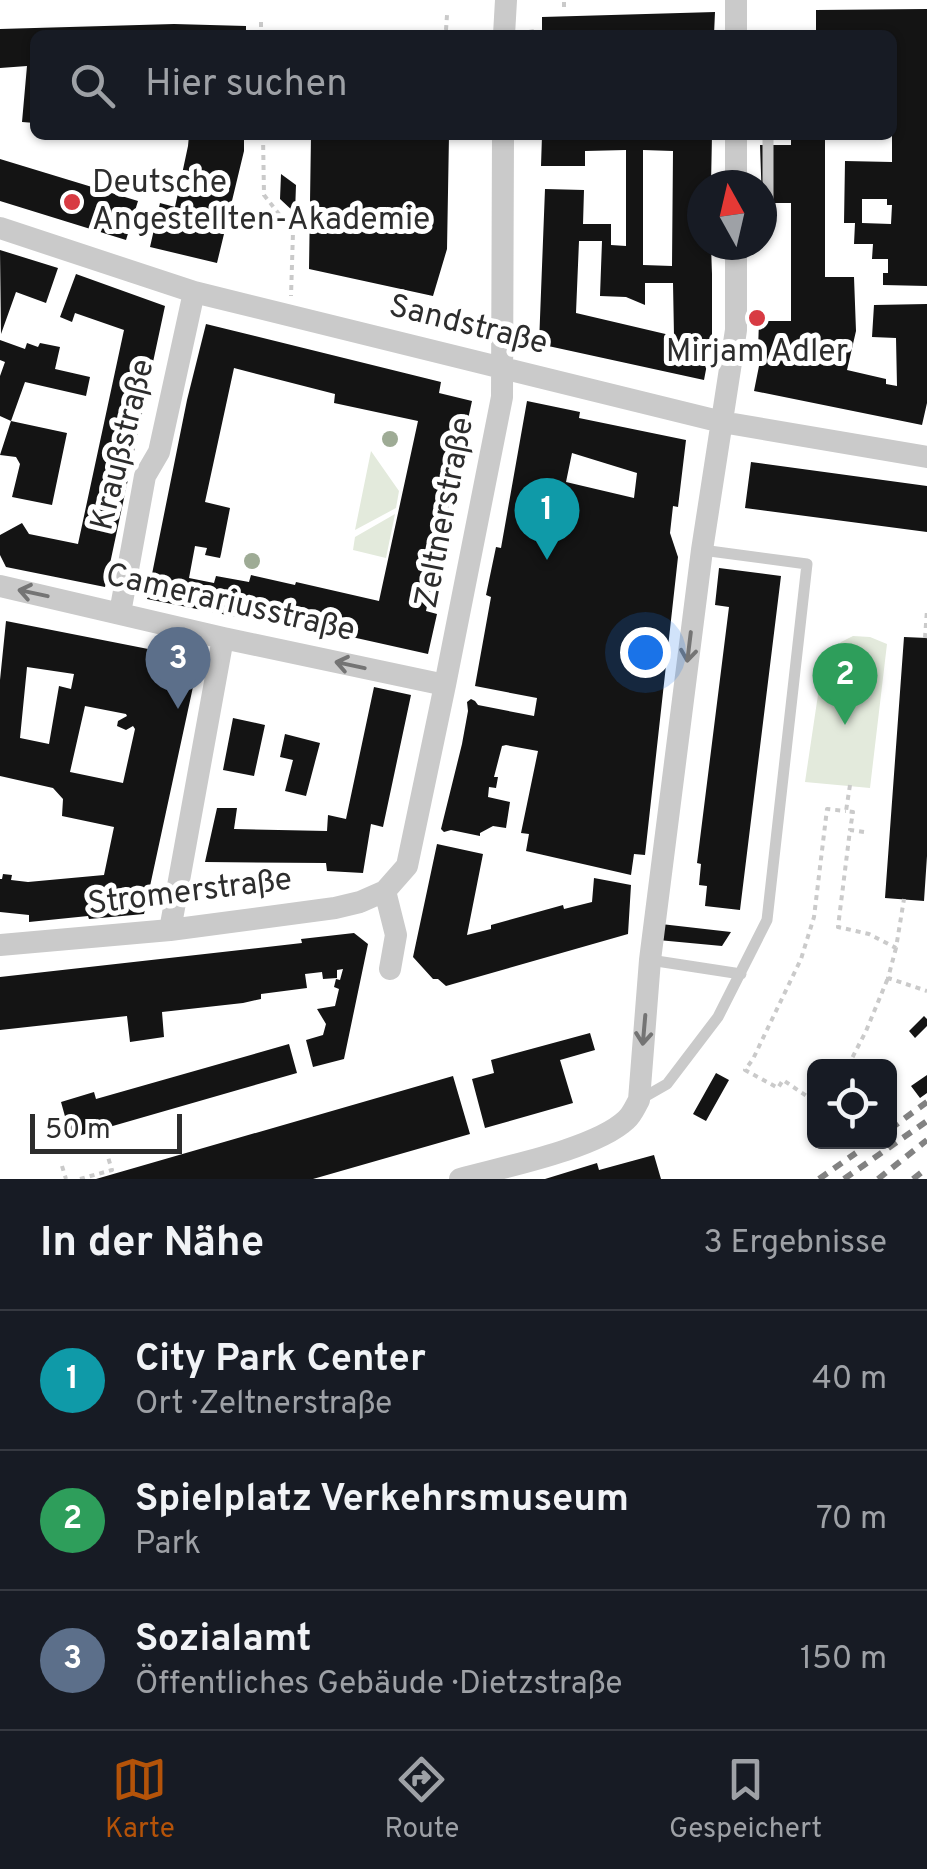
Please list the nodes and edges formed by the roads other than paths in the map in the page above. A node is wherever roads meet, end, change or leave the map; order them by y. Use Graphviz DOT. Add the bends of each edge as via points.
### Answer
graph roads {
  1 [pos="506,0"];
  2 [pos="736,0"];
  3 [pos="504,30"];
  4 [pos="736,30"];
  5 [pos="503,140"];
  6 [pos="736,140"];
  7 [pos="768,140"];
  8 [pos="736,170"];
  9 [pos="768,170"];
  10 [pos="0,228"];
  11 [pos="736,260"];
  12 [pos="194,292"];
  13 [pos="502,368"];
  14 [pos="722,422"];
  15 [pos="927,457"];
  16 [pos="702,550"];
  17 [pos="0,586"];
  18 [pos="120,613"];
  19 [pos="223,638"];
  20 [pos="445,685"];
  21 [pos="385,891"];
  22 [pos="170,930"];
  23 [pos="0,945"];
  24 [pos="650,960"];
  25 [pos="390,969"];
  26 [pos="741,974"];
  27 [pos="638,1100"];
  28 [pos="460,1179"];
  1 -- 3 [label="street"];
  2 -- 4 [label="street"];
  5 -- 13 [label="street, Zeltnerstraße"];
  6 -- 8 [label="street"];
  7 -- 9 [label="lane"];
  10 -- 12 [label="street, Sandstraße"];
  11 -- 14 [label="street" via="736,330"];
  12 -- 13 [label="street, Sandstraße"];
  12 -- 18 [label="street, Kraußstraße" via="159,452 145,476"];
  13 -- 14 [label="street, Sandstraße"];
  13 -- 20 [label="street, Zeltnerstraße" via="499,414"];
  14 -- 15 [label="street, Sandstraße"];
  14 -- 16 [label="street"];
  16 -- 24 [label="street, one-way"];
  16 -- 26 [label="lane" via="807,564 767,920"];
  18 -- 17 [label="street, Camerariusstraße, one-way"];
  18 -- 19 [label="street, Camerariusstraße"];
  20 -- 19 [label="street, Camerariusstraße, one-way"];
  19 -- 22 [label="street"];
  20 -- 21 [label="street, Zeltnerstraße" via="407,866"];
  21 -- 22 [label="street, Stromerstraße" via="335,908"];
  21 -- 25 [label="street" via="396,935"];
  22 -- 23 [label="street, Stromerstraße"];
  24 -- 26 [label="lane"];
  24 -- 27 [label="street, one-way"];
  26 -- 27 [label="lane" via="668,1084"];
  27 -- 28 [label="street" via="611,1132"];
}
